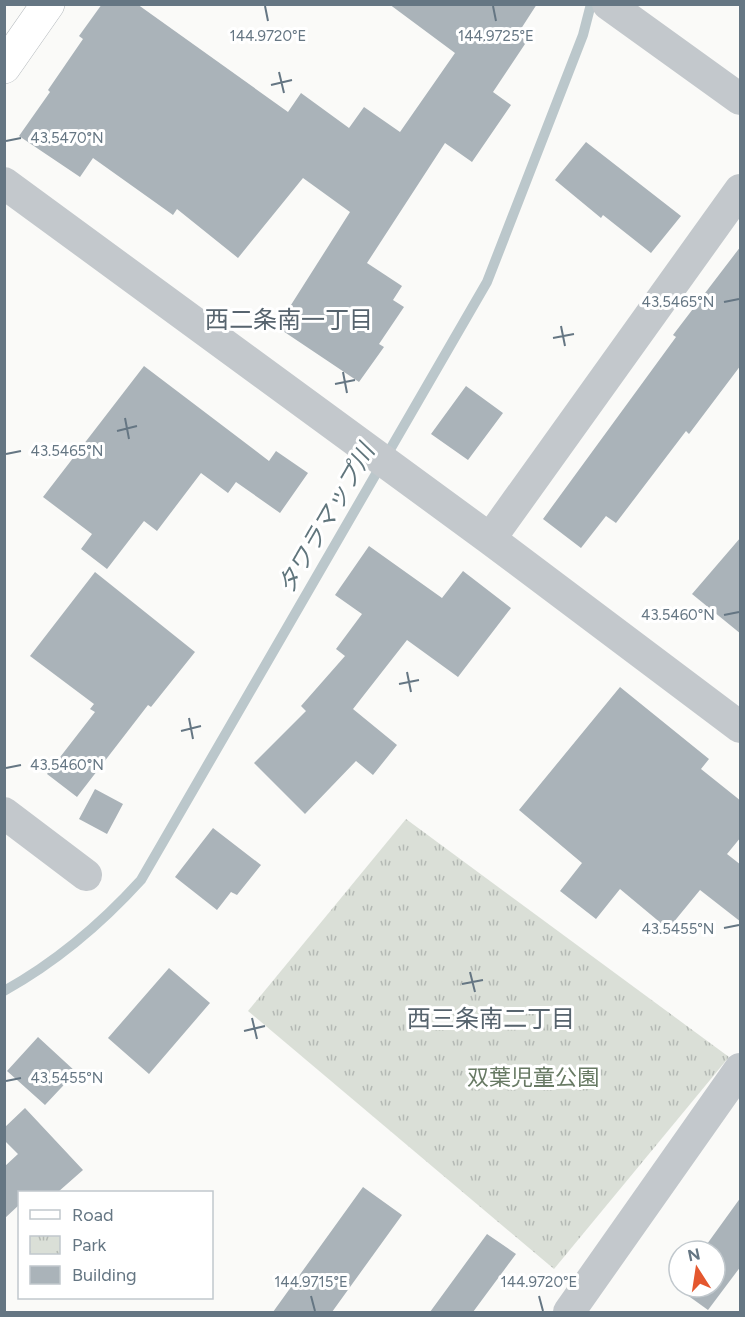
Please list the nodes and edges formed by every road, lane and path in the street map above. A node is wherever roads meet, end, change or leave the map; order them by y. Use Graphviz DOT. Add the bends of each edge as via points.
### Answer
graph roads {
  1 [pos="48,4"];
  2 [pos="608,4"];
  3 [pos="4,67"];
  4 [pos="741,99"];
  5 [pos="4,183"];
  6 [pos="741,190"];
  7 [pos="490,539"];
  8 [pos="741,727"];
  9 [pos="4,813"];
  10 [pos="86,875"];
  11 [pos="741,1069"];
  12 [pos="569,1312"];
  1 -- 3 [label="main road"];
  2 -- 4 [label="street"];
  5 -- 7 [label="street"];
  6 -- 7 [label="street"];
  7 -- 8 [label="street"];
  9 -- 10 [label="street"];
  11 -- 12 [label="street"];
}
